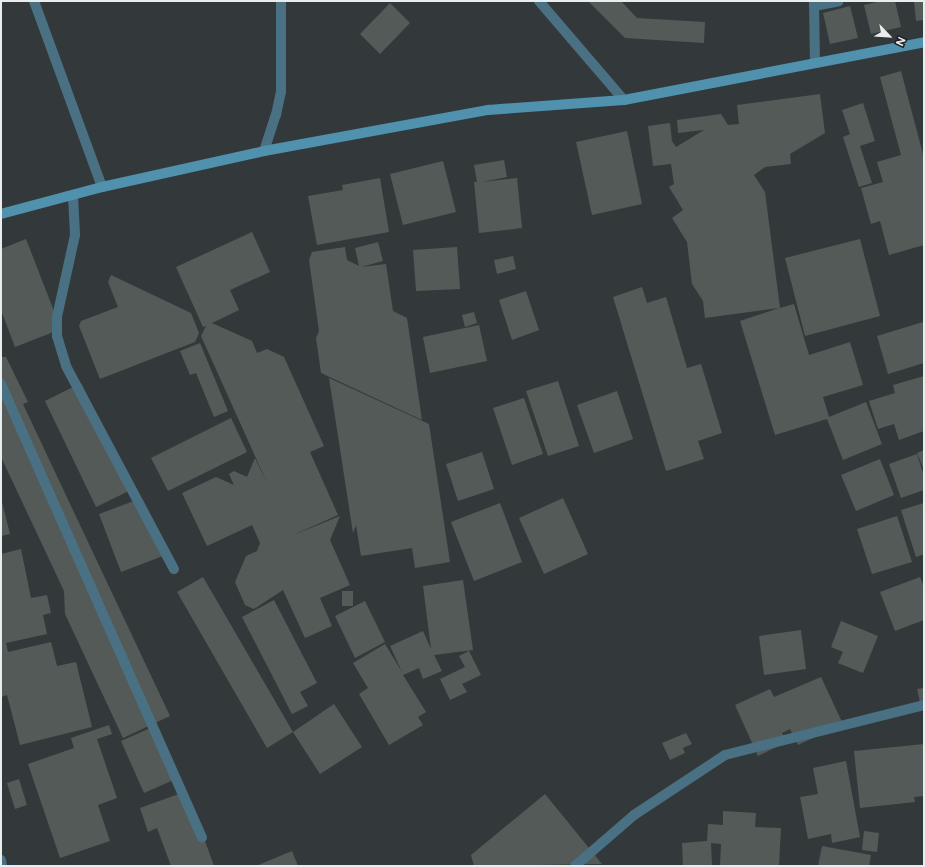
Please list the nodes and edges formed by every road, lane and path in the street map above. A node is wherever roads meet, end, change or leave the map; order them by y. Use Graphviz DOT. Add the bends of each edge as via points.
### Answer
graph roads {
  1 [pos="34,1"];
  2 [pos="281,1"];
  3 [pos="539,1"];
  4 [pos="839,1"];
  5 [pos="814,3"];
  6 [pos="924,42"];
  7 [pos="815,63"];
  8 [pos="624,100"];
  9 [pos="264,151"];
  10 [pos="102,187"];
  11 [pos="73,196"];
  12 [pos="1,214"];
  13 [pos="1,384"];
  14 [pos="174,569"];
  15 [pos="924,705"];
  16 [pos="202,837"];
  17 [pos="1,860"];
  18 [pos="2,866"];
  19 [pos="575,866"];
  1 -- 10 [label="street"];
  2 -- 9 [label="street" via="281,92"];
  3 -- 8 [label="street"];
  4 -- 5 [label="street"];
  5 -- 7 [label="street"];
  6 -- 7 [label="main road"];
  7 -- 8 [label="main road"];
  8 -- 9 [label="main road" via="488,110"];
  9 -- 10 [label="main road"];
  10 -- 11 [label="main road"];
  11 -- 12 [label="main road"];
  11 -- 14 [label="street" via="75,235 57,317 57,336 66,366"];
  13 -- 16 [label="street"];
  15 -- 19 [label="street" via="725,755 634,815"];
  17 -- 18 [label="street"];
}
